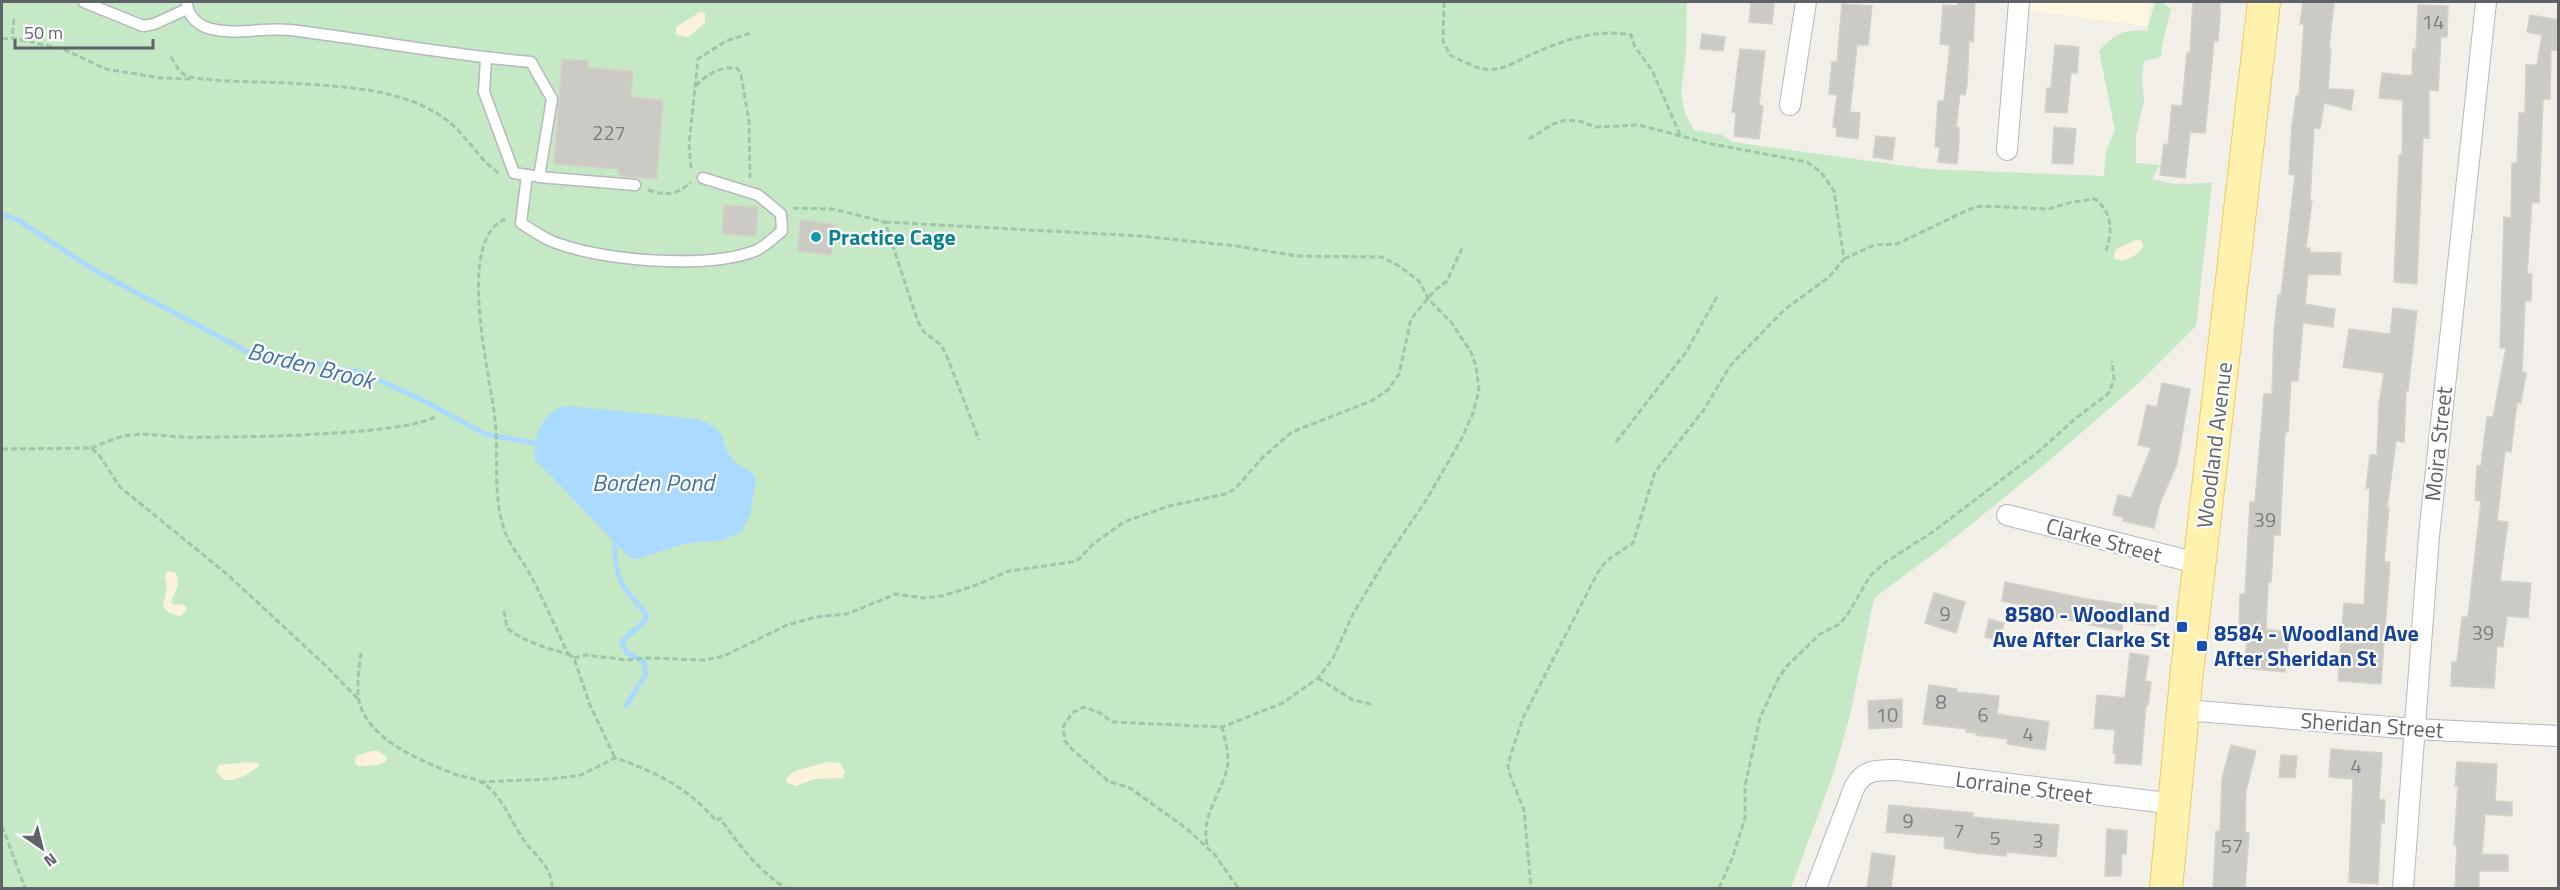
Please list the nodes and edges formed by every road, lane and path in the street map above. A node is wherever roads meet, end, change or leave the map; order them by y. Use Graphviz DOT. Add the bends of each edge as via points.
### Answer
graph roads {
  1 [pos="84,2"];
  2 [pos="1444,2"];
  3 [pos="1806,2"];
  4 [pos="2019,2"];
  5 [pos="2264,2"];
  6 [pos="2486,2"];
  7 [pos="187,5"];
  8 [pos="14,19"];
  9 [pos="751,33"];
  10 [pos="12,38"];
  11 [pos="2,39"];
  12 [pos="171,57"];
  13 [pos="486,58"];
  14 [pos="196,80"];
  15 [pos="695,87"];
  16 [pos="1790,105"];
  17 [pos="1681,137"];
  18 [pos="1529,140"];
  19 [pos="2007,150"];
  20 [pos="526,177"];
  21 [pos="539,177"];
  22 [pos="698,179"];
  23 [pos="635,185"];
  24 [pos="750,193"];
  25 [pos="781,214"];
  26 [pos="522,216"];
  27 [pos="885,222"];
  28 [pos="1462,248"];
  29 [pos="2105,253"];
  30 [pos="1844,259"];
  31 [pos="1718,295"];
  32 [pos="1429,300"];
  33 [pos="2112,361"];
  34 [pos="437,415"];
  35 [pos="979,440"];
  36 [pos="1616,442"];
  37 [pos="91,448"];
  38 [pos="2,449"];
  39 [pos="2007,515"];
  40 [pos="2199,567"];
  41 [pos="504,611"];
  42 [pos="361,653"];
  43 [pos="568,654"];
  44 [pos="573,658"];
  45 [pos="1318,678"];
  46 [pos="360,701"];
  47 [pos="1371,704"];
  48 [pos="2185,710"];
  49 [pos="1222,726"];
  50 [pos="2414,729"];
  51 [pos="2559,736"];
  52 [pos="615,758"];
  53 [pos="480,782"];
  54 [pos="2175,804"];
  55 [pos="2,826"];
  56 [pos="1207,847"];
  57 [pos="25,888"];
  58 [pos="552,888"];
  59 [pos="784,888"];
  60 [pos="1238,888"];
  61 [pos="1531,888"];
  62 [pos="1719,888"];
  63 [pos="1816,888"];
  64 [pos="2166,888"];
  65 [pos="2403,888"];
  1 -- 7 [label="lane" via="143,26"];
  2 -- 17 [label="path" via="1446,49 1450,55 1486,69 1511,65 1595,32 1631,34 1635,47 1652,70"];
  3 -- 16 [label="street"];
  4 -- 19 [label="street"];
  5 -- 40 [label="main road, Woodland Avenue"];
  6 -- 50 [label="street, Moira Street" via="2429,536"];
  7 -- 13 [label="lane" via="197,23 218,30 288,30"];
  8 -- 10 [label="path"];
  9 -- 15 [label="path" via="726,41 698,59"];
  10 -- 11 [label="path"];
  10 -- 14 [label="path" via="63,49 115,71"];
  12 -- 14 [label="path" via="184,75"];
  13 -- 20 [label="lane" via="484,92 494,122 514,173"];
  13 -- 21 [label="lane" via="531,62 552,99"];
  14 -- 20 [label="path" via="326,86 400,97 447,120 492,169 508,179"];
  15 -- 22 [label="path" via="689,144"];
  15 -- 24 [label="path" via="726,68 738,69 749,121"];
  17 -- 18 [label="path" via="1639,125 1596,127 1566,120"];
  17 -- 30 [label="path" via="1794,158 1815,167 1834,191"];
  20 -- 21 [label="lane"];
  20 -- 26 [label="lane"];
  21 -- 23 [label="lane"];
  22 -- 23 [label="path" via="673,194"];
  22 -- 24 [label="lane"];
  24 -- 25 [label="lane"];
  25 -- 26 [label="lane" via="782,231 754,252 714,261 647,260 596,253 549,240 521,223"];
  25 -- 27 [label="path" via="795,207 833,209"];
  26 -- 43 [label="path" via="495,225 486,236 481,264 480,326 495,417 497,489 506,534"];
  27 -- 32 [label="path" via="1140,236 1297,256 1382,257 1419,281"];
  27 -- 35 [label="path" via="918,322 941,345"];
  28 -- 32 [label="path" via="1447,281"];
  29 -- 30 [label="path" via="2111,233 2103,206 2095,199 2048,209 1982,206 1897,244 1874,245"];
  30 -- 61 [label="path" via="1829,277 1784,310 1736,358 1703,411 1659,464 1633,543 1606,561 1597,574 1523,718 1508,766 1524,810"];
  31 -- 36 [label="path" via="1686,352"];
  32 -- 44 [label="path" via="1411,319 1399,374 1388,390 1371,401 1292,432 1263,457 1241,484 1225,494 1169,506 1124,522 1079,559 1009,571 942,596 896,594 847,614 787,625 724,656 705,660 627,660 586,655"];
  32 -- 45 [label="path" via="1467,343 1476,366 1478,398 1462,438 1384,562 1333,658"];
  33 -- 62 [label="path" via="2114,380 2108,394 2038,453 1886,562 1870,576 1846,617 1820,634 1786,667 1760,718 1745,786 1745,818"];
  34 -- 37 [label="path" via="429,422 392,429 181,437 143,434 112,439"];
  37 -- 38 [label="path"];
  37 -- 46 [label="path" via="120,487 228,575"];
  39 -- 40 [label="street, Clarke Street" via="2185,560"];
  40 -- 48 [label="main road, Woodland Avenue"];
  41 -- 43 [label="path" via="510,631 526,641"];
  42 -- 46 [label="path"];
  43 -- 44 [label="path"];
  44 -- 52 [label="path"];
  45 -- 47 [label="path" via="1353,700"];
  45 -- 49 [label="path" via="1283,703"];
  46 -- 53 [label="path" via="374,726 400,749"];
  48 -- 50 [label="street, Sheridan Street"];
  48 -- 54 [label="main road, Woodland Avenue"];
  49 -- 56 [label="path" via="1227,743 1227,769 1206,820"];
  49 -- 56 [label="path" via="1112,722 1100,712 1084,707 1072,713 1063,727 1065,741 1108,781 1130,788 1167,812"];
  50 -- 51 [label="street, Sheridan Street"];
  50 -- 65 [label="street, Moira Street"];
  52 -- 53 [label="path" via="581,775"];
  52 -- 59 [label="path" via="659,774 716,821 720,818 737,844"];
  53 -- 58 [label="path" via="500,801 522,837 549,869"];
  54 -- 63 [label="street, Lorraine Street" via="1874,770 1856,784"];
  54 -- 64 [label="main road, Woodland Avenue"];
  55 -- 57 [label="path"];
  56 -- 60 [label="path"];
}
